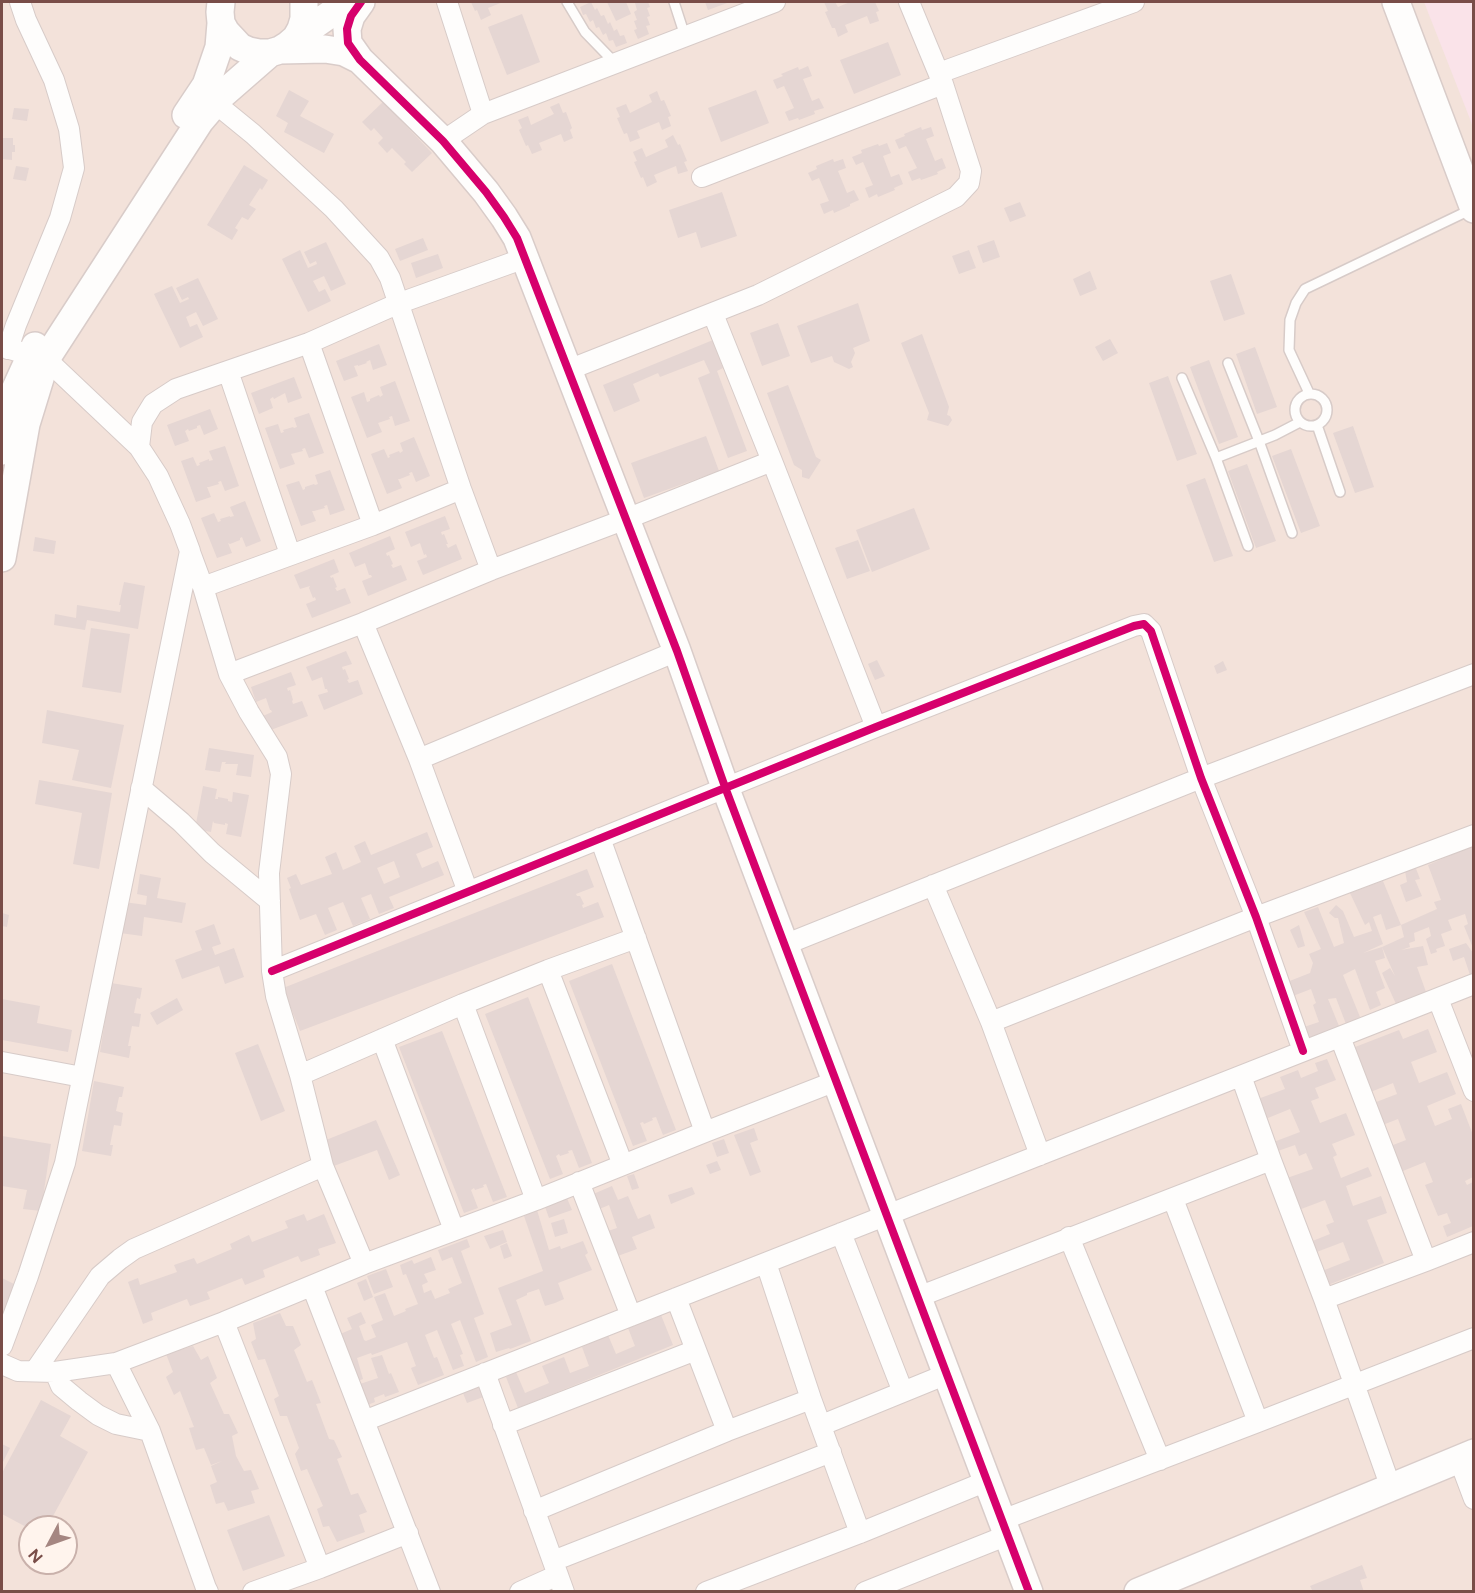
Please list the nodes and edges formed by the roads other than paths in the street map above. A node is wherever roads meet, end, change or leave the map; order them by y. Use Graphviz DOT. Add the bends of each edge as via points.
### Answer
graph roads {
  1 [pos="20,2"];
  2 [pos="304,2"];
  3 [pos="352,2"];
  4 [pos="362,2"];
  5 [pos="447,2"];
  6 [pos="567,2"];
  7 [pos="674,2"];
  8 [pos="909,2"];
  9 [pos="1134,2"];
  10 [pos="1396,2"];
  11 [pos="763,4"];
  12 [pos="219,10"];
  13 [pos="685,36"];
  14 [pos="282,47"];
  15 [pos="360,60"];
  16 [pos="615,63"];
  17 [pos="941,79"];
  18 [pos="215,103"];
  19 [pos="483,114"];
  20 [pos="185,130"];
  21 [pos="443,141"];
  22 [pos="702,177"];
  23 [pos="1473,209"];
  24 [pos="525,258"];
  25 [pos="398,304"];
  26 [pos="713,314"];
  27 [pos="309,343"];
  28 [pos="21,352"];
  29 [pos="1228,363"];
  30 [pos="568,370"];
  31 [pos="228,371"];
  32 [pos="1182,378"];
  33 [pos="1309,393"];
  34 [pos="1300,422"];
  35 [pos="1317,425"];
  36 [pos="1259,441"];
  37 [pos="139,447"];
  38 [pos="2,453"];
  39 [pos="1216,458"];
  40 [pos="772,460"];
  41 [pos="461,489"];
  42 [pos="1340,492"];
  43 [pos="626,519"];
  44 [pos="373,525"];
  45 [pos="1292,533"];
  46 [pos="1248,546"];
  47 [pos="190,551"];
  48 [pos="290,554"];
  49 [pos="2,558"];
  50 [pos="491,570"];
  51 [pos="203,587"];
  52 [pos="363,623"];
  53 [pos="677,651"];
  54 [pos="229,674"];
  55 [pos="1473,674"];
  56 [pos="876,727"];
  57 [pos="419,759"];
  58 [pos="1201,778"];
  59 [pos="141,788"];
  60 [pos="725,788"];
  61 [pos="1473,835"];
  62 [pos="600,838"];
  63 [pos="933,885"];
  64 [pos="468,892"];
  65 [pos="270,901"];
  66 [pos="1256,917"];
  67 [pos="636,938"];
  68 [pos="784,945"];
  69 [pos="548,970"];
  70 [pos="272,971"];
  71 [pos="1473,984"];
  72 [pos="1438,999"];
  73 [pos="463,1004"];
  74 [pos="991,1022"];
  75 [pos="1340,1037"];
  76 [pos="382,1039"];
  77 [pos="1303,1051"];
  78 [pos="2,1062"];
  79 [pos="300,1075"];
  80 [pos="1241,1076"];
  81 [pos="82,1077"];
  82 [pos="836,1081"];
  83 [pos="1473,1086"];
  84 [pos="705,1132"];
  85 [pos="1040,1155"];
  86 [pos="1271,1160"];
  87 [pos="623,1165"];
  88 [pos="323,1166"];
  89 [pos="579,1182"];
  90 [pos="1173,1199"];
  91 [pos="536,1200"];
  92 [pos="886,1215"];
  93 [pos="454,1230"];
  94 [pos="842,1233"];
  95 [pos="1069,1237"];
  96 [pos="1473,1242"];
  97 [pos="1426,1262"];
  98 [pos="766,1263"];
  99 [pos="364,1264"];
  100 [pos="312,1286"];
  101 [pos="918,1297"];
  102 [pos="676,1298"];
  103 [pos="1324,1299"];
  104 [pos="631,1316"];
  105 [pos="224,1322"];
  106 [pos="1473,1338"];
  107 [pos="2,1347"];
  108 [pos="696,1350"];
  109 [pos="116,1363"];
  110 [pos="2,1364"];
  111 [pos="35,1371"];
  112 [pos="55,1372"];
  113 [pos="484,1373"];
  114 [pos="947,1374"];
  115 [pos="1355,1385"];
  116 [pos="903,1392"];
  117 [pos="811,1399"];
  118 [pos="364,1421"];
  119 [pos="1258,1422"];
  120 [pos="503,1425"];
  121 [pos="822,1425"];
  122 [pos="150,1431"];
  123 [pos="727,1431"];
  124 [pos="831,1452"];
  125 [pos="1466,1456"];
  126 [pos="1160,1460"];
  127 [pos="987,1482"];
  128 [pos="1391,1488"];
  129 [pos="1473,1499"];
  130 [pos="534,1510"];
  131 [pos="1005,1528"];
  132 [pos="408,1533"];
  133 [pos="860,1533"];
  134 [pos="320,1568"];
  135 [pos="558,1576"];
  136 [pos="290,1585"];
  137 [pos="737,1586"];
  138 [pos="208,1592"];
  139 [pos="253,1592"];
  140 [pos="430,1592"];
  141 [pos="520,1592"];
  142 [pos="706,1592"];
  143 [pos="865,1592"];
  144 [pos="1029,1592"];
  145 [pos="1138,1592"];
  1 -- 28 [label="street" via="54,80 69,129 74,168 60,218 20,315"];
  2 -- 14 [label="street" via="301,29"];
  3 -- 14 [label="street"];
  4 -- 15 [label="street" via="347,29 348,43"];
  5 -- 19 [label="street"];
  6 -- 16 [label="lane" via="585,32"];
  7 -- 13 [label="lane"];
  8 -- 17 [label="street"];
  9 -- 17 [label="street"];
  10 -- 23 [label="street"];
  11 -- 13 [label="street"];
  12 -- 14 [label="street" via="225,32 240,47 259,53"];
  12 -- 20 [label="street" via="219,47"];
  13 -- 16 [label="street"];
  14 -- 15 [label="street" via="344,52"];
  14 -- 18 [label="street"];
  15 -- 21 [label="street"];
  16 -- 19 [label="street"];
  17 -- 22 [label="street"];
  17 -- 26 [label="street" via="971,171 969,183 956,197"];
  18 -- 20 [label="street"];
  18 -- 25 [label="street" via="334,208 379,258"];
  19 -- 21 [label="street"];
  20 -- 28 [label="street"];
  21 -- 24 [label="street" via="504,217"];
  23 -- 33 [label="lane" via="1305,289 1290,320 1289,350"];
  24 -- 25 [label="street"];
  24 -- 30 [label="street"];
  25 -- 27 [label="street"];
  25 -- 41 [label="street"];
  26 -- 30 [label="street"];
  26 -- 40 [label="street"];
  27 -- 31 [label="street"];
  27 -- 44 [label="street"];
  28 -- 37 [label="street"];
  28 -- 38 [label="street"];
  28 -- 49 [label="street" via="26,424"];
  29 -- 36 [label="lane"];
  30 -- 43 [label="street"];
  31 -- 37 [label="street" via="176,389 153,404 142,422"];
  31 -- 48 [label="street"];
  32 -- 39 [label="lane"];
  33 -- 34 [label="lane" via="1300,396 1295,404"];
  33 -- 35 [label="lane" via="1319,394 1326,401 1325,419"];
  34 -- 35 [label="lane"];
  34 -- 36 [label="lane"];
  35 -- 42 [label="lane"];
  36 -- 39 [label="lane"];
  36 -- 45 [label="lane"];
  37 -- 47 [label="street" via="161,483"];
  39 -- 46 [label="lane"];
  40 -- 43 [label="street"];
  40 -- 56 [label="street"];
  41 -- 44 [label="street"];
  41 -- 50 [label="street"];
  43 -- 50 [label="street"];
  43 -- 53 [label="street"];
  44 -- 48 [label="street"];
  47 -- 51 [label="street"];
  47 -- 59 [label="street"];
  48 -- 51 [label="street"];
  50 -- 52 [label="street"];
  51 -- 54 [label="street"];
  52 -- 54 [label="street"];
  52 -- 57 [label="street"];
  53 -- 57 [label="street"];
  53 -- 60 [label="street"];
  54 -- 65 [label="street" via="277,757 281,774 269,873"];
  55 -- 58 [label="street"];
  56 -- 58 [label="street" via="1144,624 1151,631"];
  56 -- 60 [label="street"];
  57 -- 64 [label="street"];
  58 -- 63 [label="street"];
  58 -- 66 [label="street"];
  59 -- 65 [label="street"];
  59 -- 81 [label="street"];
  60 -- 62 [label="street"];
  60 -- 68 [label="street"];
  61 -- 66 [label="street"];
  62 -- 64 [label="street"];
  62 -- 67 [label="street"];
  63 -- 68 [label="street"];
  63 -- 74 [label="street"];
  64 -- 70 [label="street"];
  65 -- 70 [label="street"];
  66 -- 74 [label="street"];
  66 -- 77 [label="street"];
  67 -- 69 [label="street"];
  67 -- 84 [label="street"];
  68 -- 82 [label="street"];
  69 -- 73 [label="street"];
  69 -- 87 [label="street"];
  70 -- 79 [label="street"];
  71 -- 72 [label="street"];
  72 -- 75 [label="street"];
  72 -- 83 [label="street"];
  73 -- 76 [label="street"];
  73 -- 91 [label="street"];
  74 -- 85 [label="street"];
  75 -- 77 [label="street"];
  75 -- 97 [label="street"];
  76 -- 79 [label="street"];
  76 -- 93 [label="street"];
  77 -- 80 [label="street"];
  78 -- 81 [label="street"];
  79 -- 88 [label="street"];
  80 -- 85 [label="street"];
  80 -- 86 [label="street"];
  81 -- 107 [label="street" via="65,1163"];
  82 -- 84 [label="street"];
  82 -- 92 [label="street"];
  84 -- 87 [label="street"];
  85 -- 92 [label="street"];
  86 -- 90 [label="street"];
  86 -- 103 [label="street"];
  87 -- 89 [label="street"];
  88 -- 99 [label="street"];
  88 -- 111 [label="street" via="134,1249 100,1276"];
  89 -- 91 [label="street"];
  89 -- 104 [label="street"];
  90 -- 95 [label="street"];
  90 -- 119 [label="street"];
  91 -- 93 [label="street"];
  92 -- 94 [label="street"];
  92 -- 101 [label="street"];
  93 -- 99 [label="street"];
  94 -- 98 [label="street"];
  94 -- 116 [label="street"];
  95 -- 101 [label="street"];
  95 -- 126 [label="street"];
  96 -- 97 [label="street"];
  97 -- 103 [label="street"];
  98 -- 102 [label="street"];
  98 -- 117 [label="street"];
  99 -- 100 [label="street"];
  100 -- 105 [label="street"];
  100 -- 118 [label="street"];
  101 -- 114 [label="street"];
  102 -- 104 [label="street"];
  102 -- 108 [label="street"];
  103 -- 115 [label="street"];
  104 -- 113 [label="street"];
  105 -- 109 [label="street"];
  105 -- 134 [label="street"];
  106 -- 115 [label="street"];
  108 -- 120 [label="street"];
  108 -- 123 [label="street"];
  109 -- 112 [label="street"];
  109 -- 122 [label="street"];
  110 -- 111 [label="street" via="18,1371"];
  111 -- 112 [label="street"];
  112 -- 122 [label="street" via="62,1386 98,1415 116,1424"];
  113 -- 118 [label="street"];
  113 -- 120 [label="street"];
  114 -- 116 [label="street"];
  114 -- 127 [label="street"];
  115 -- 119 [label="street"];
  115 -- 128 [label="street"];
  116 -- 121 [label="street"];
  117 -- 121 [label="street"];
  117 -- 123 [label="street"];
  118 -- 132 [label="street"];
  119 -- 126 [label="street"];
  120 -- 130 [label="street"];
  121 -- 124 [label="street"];
  122 -- 138 [label="street"];
  123 -- 130 [label="street"];
  124 -- 133 [label="street"];
  124 -- 135 [label="street"];
  125 -- 128 [label="street"];
  125 -- 129 [label="street"];
  126 -- 131 [label="street"];
  127 -- 131 [label="street"];
  127 -- 133 [label="street"];
  128 -- 145 [label="street"];
  130 -- 135 [label="street"];
  131 -- 143 [label="street"];
  131 -- 144 [label="street"];
  132 -- 134 [label="street"];
  132 -- 140 [label="street"];
  133 -- 137 [label="street"];
  134 -- 136 [label="street"];
  135 -- 141 [label="street"];
  136 -- 139 [label="street"];
  137 -- 142 [label="street"];
}
